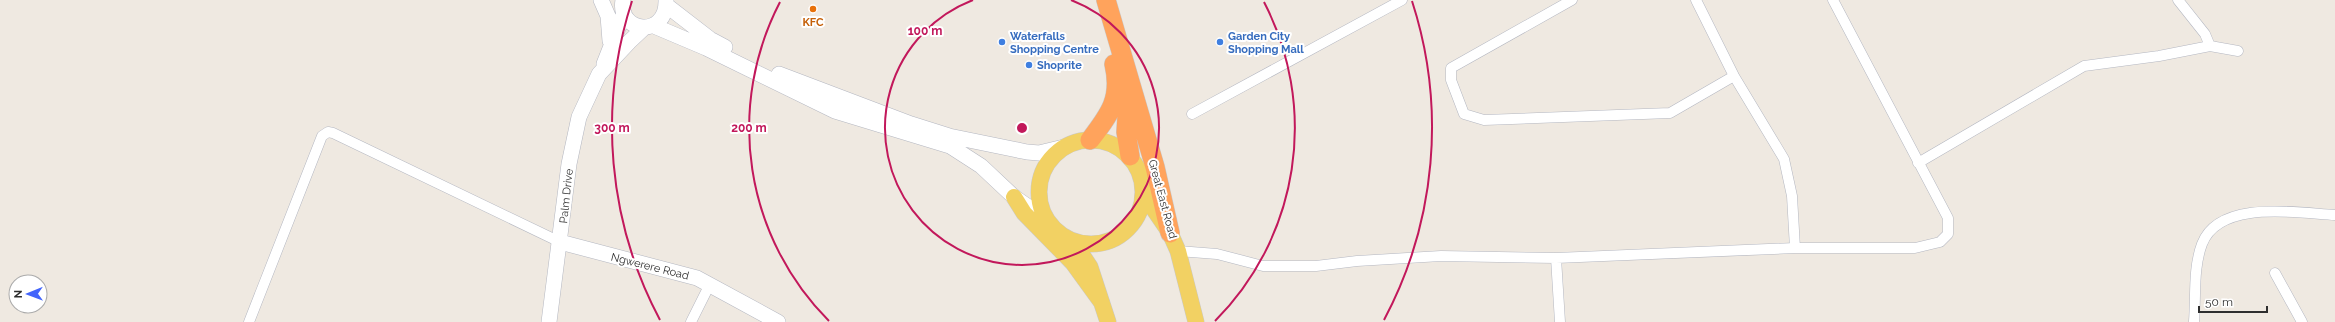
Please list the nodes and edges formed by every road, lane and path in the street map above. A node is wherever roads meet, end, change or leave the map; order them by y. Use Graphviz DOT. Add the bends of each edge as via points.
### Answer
graph roads {
  1 [pos="601,0"];
  2 [pos="605,0"];
  3 [pos="1102,0"];
  4 [pos="1106,0"];
  5 [pos="1402,0"];
  6 [pos="1572,0"];
  7 [pos="1696,0"];
  8 [pos="1833,0"];
  9 [pos="2178,0"];
  10 [pos="666,2"];
  11 [pos="623,8"];
  12 [pos="650,26"];
  13 [pos="2210,46"];
  14 [pos="2238,50"];
  15 [pos="606,58"];
  16 [pos="600,74"];
  17 [pos="1127,76"];
  18 [pos="1734,76"];
  19 [pos="1192,114"];
  20 [pos="1090,140"];
  21 [pos="1064,147"];
  22 [pos="1130,156"];
  23 [pos="1918,163"];
  24 [pos="1144,195"];
  25 [pos="1014,197"];
  26 [pos="2335,215"];
  27 [pos="1046,219"];
  28 [pos="1170,233"];
  29 [pos="1073,241"];
  30 [pos="560,242"];
  31 [pos="1795,248"];
  32 [pos="1178,251"];
  33 [pos="1556,258"];
  34 [pos="2275,273"];
  35 [pos="710,284"];
  36 [pos="1102,303"];
  37 [pos="762,318"];
  38 [pos="249,322"];
  39 [pos="549,322"];
  40 [pos="691,322"];
  41 [pos="778,322"];
  42 [pos="1108,322"];
  43 [pos="1196,322"];
  44 [pos="1560,322"];
  45 [pos="2193,322"];
  46 [pos="2302,322"];
  1 -- 15 [label="main road, Palm Drive" via="608,16 611,37"];
  2 -- 11 [label="main road"];
  3 -- 20 [label="highway" via="1103,18 1117,83 1112,110"];
  4 -- 17 [label="highway, Great East Road"];
  5 -- 19 [label="street"];
  6 -- 18 [label="street" via="1451,68 1451,80 1464,114 1484,120 1670,113"];
  7 -- 18 [label="street"];
  8 -- 23 [label="street"];
  9 -- 13 [label="street"];
  10 -- 12 [label="main road, Palm Drive" via="664,15"];
  10 -- 21 [label="main road" via="710,40 805,85 949,136 1027,152 1039,153"];
  11 -- 12 [label="main road" via="631,23"];
  11 -- 15 [label="main road, Palm Drive"];
  12 -- 16 [label="main road, Palm Drive" via="629,42"];
  12 -- 25 [label="main road" via="706,48 835,111 950,146 981,166"];
  13 -- 14 [label="street"];
  13 -- 23 [label="street" via="2084,66"];
  15 -- 16 [label="main road, Palm Drive"];
  16 -- 30 [label="main road, Palm Drive" via="579,117 569,164"];
  17 -- 22 [label="highway, Great East Road" via="1129,106 1126,132"];
  17 -- 28 [label="highway, Great East Road" via="1155,167"];
  18 -- 31 [label="street" via="1784,159 1792,196"];
  20 -- 21 [label="main road"];
  20 -- 22 [label="main road" via="1112,144"];
  21 -- 27 [label="main road" via="1051,158 1043,172 1039,188 1040,204"];
  22 -- 24 [label="main road" via="1143,181"];
  23 -- 31 [label="street" via="1948,218 1948,234 1940,242 1915,248"];
  24 -- 28 [label="main road"];
  24 -- 29 [label="main road" via="1140,213 1128,229 1112,239 1093,243"];
  25 -- 27 [label="main road"];
  25 -- 36 [label="main road" via="1024,213 1073,263"];
  26 -- 45 [label="street" via="2254,212 2220,224 2202,243 2197,265"];
  27 -- 29 [label="main road" via="1062,236"];
  28 -- 32 [label="main road, Great East Road"];
  29 -- 36 [label="main road" via="1090,267"];
  30 -- 35 [label="main road, Ngwerere Road" via="684,273"];
  30 -- 38 [label="street" via="334,132 328,132 322,136"];
  30 -- 39 [label="main road, Palm Drive"];
  31 -- 33 [label="street"];
  32 -- 33 [label="street" via="1217,254 1263,266 1316,266 1441,256"];
  32 -- 43 [label="main road, Great East Road"];
  33 -- 44 [label="street"];
  34 -- 46 [label="street"];
  35 -- 37 [label="main road, Ngwerere Road"];
  35 -- 40 [label="street"];
  36 -- 42 [label="main road"];
  37 -- 41 [label="main road, Ngwerere Road"];
}
